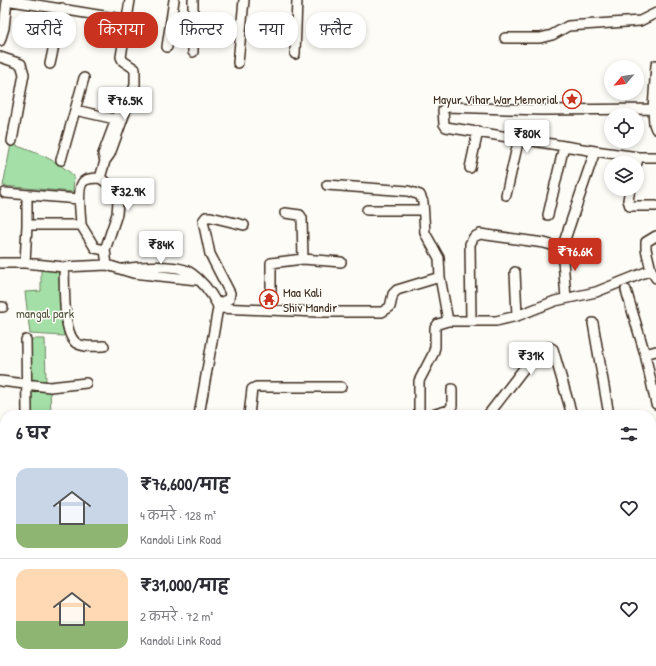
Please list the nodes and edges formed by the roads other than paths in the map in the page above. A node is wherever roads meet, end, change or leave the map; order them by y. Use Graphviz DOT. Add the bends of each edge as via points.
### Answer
graph roads {
  1 [pos="7,0"];
  2 [pos="130,0"];
  3 [pos="174,0"];
  4 [pos="193,0"];
  5 [pos="244,0"];
  6 [pos="297,0"];
  7 [pos="20,1"];
  8 [pos="62,8"];
  9 [pos="84,12"];
  10 [pos="128,12"];
  11 [pos="172,12"];
  12 [pos="656,13"];
  13 [pos="505,38"];
  14 [pos="0,41"];
  15 [pos="122,48"];
  16 [pos="193,52"];
  17 [pos="295,54"];
  18 [pos="0,57"];
  19 [pos="238,63"];
  20 [pos="50,64"];
  21 [pos="656,65"];
  22 [pos="84,78"];
  23 [pos="134,78"];
  24 [pos="653,109"];
  25 [pos="75,110"];
  26 [pos="115,119"];
  27 [pos="656,129"];
  28 [pos="478,131"];
  29 [pos="519,138"];
  30 [pos="12,140"];
  31 [pos="564,146"];
  32 [pos="595,151"];
  33 [pos="618,156"];
  34 [pos="656,157"];
  35 [pos="644,159"];
  36 [pos="61,160"];
  37 [pos="105,161"];
  38 [pos="470,168"];
  39 [pos="100,178"];
  40 [pos="327,185"];
  41 [pos="5,194"];
  42 [pos="506,194"];
  43 [pos="27,195"];
  44 [pos="629,196"];
  45 [pos="79,198"];
  46 [pos="656,206"];
  47 [pos="367,210"];
  48 [pos="423,210"];
  49 [pos="285,213"];
  50 [pos="548,215"];
  51 [pos="27,225"];
  52 [pos="81,225"];
  53 [pos="244,225"];
  54 [pos="656,236"];
  55 [pos="562,248"];
  56 [pos="105,250"];
  57 [pos="303,259"];
  58 [pos="341,262"];
  59 [pos="0,263"];
  60 [pos="25,263"];
  61 [pos="107,265"];
  62 [pos="64,267"];
  63 [pos="515,272"];
  64 [pos="653,274"];
  65 [pos="440,277"];
  66 [pos="626,290"];
  67 [pos="566,298"];
  68 [pos="218,306"];
  69 [pos="271,310"];
  70 [pos="518,316"];
  71 [pos="448,321"];
  72 [pos="471,321"];
  73 [pos="593,323"];
  74 [pos="26,340"];
  75 [pos="104,346"];
  76 [pos="656,351"];
  77 [pos="645,354"];
  78 [pos="0,381"];
  79 [pos="86,383"];
  80 [pos="26,385"];
  81 [pos="341,387"];
  82 [pos="452,389"];
  83 [pos="656,404"];
  84 [pos="27,410"];
  85 [pos="200,410"];
  86 [pos="249,410"];
  87 [pos="419,410"];
  88 [pos="449,410"];
  89 [pos="492,410"];
  90 [pos="571,410"];
  91 [pos="608,410"];
  1 -- 7 [label="street"];
  1 -- 14 [label="street"];
  2 -- 10 [label="street"];
  3 -- 11 [label="street"];
  4 -- 16 [label="street"];
  5 -- 19 [label="street"];
  6 -- 17 [label="street"];
  7 -- 8 [label="street"];
  8 -- 9 [label="street"];
  8 -- 20 [label="street"];
  12 -- 13 [label="street" via="640,21 568,26 540,38"];
  15 -- 23 [label="street" via="121,57 134,69"];
  18 -- 30 [label="street" via="21,64 24,74"];
  21 -- 24 [label="street"];
  22 -- 25 [label="street"];
  23 -- 26 [label="street"];
  23 -- 37 [label="street" via="135,85 110,154"];
  24 -- 27 [label="street"];
  24 -- 28 [label="street" via="444,108 446,127"];
  25 -- 26 [label="street"];
  25 -- 36 [label="street"];
  26 -- 37 [label="street" via="103,154"];
  28 -- 29 [label="street"];
  28 -- 38 [label="street"];
  29 -- 31 [label="street"];
  29 -- 42 [label="street"];
  31 -- 32 [label="street"];
  31 -- 50 [label="street"];
  32 -- 33 [label="street"];
  32 -- 55 [label="street"];
  34 -- 35 [label="street"];
  37 -- 39 [label="street"];
  39 -- 45 [label="street" via="86,179 82,183"];
  39 -- 56 [label="street" via="114,188 118,201 117,214"];
  40 -- 48 [label="street" via="416,192 422,198"];
  41 -- 43 [label="street"];
  43 -- 45 [label="street"];
  43 -- 51 [label="street"];
  44 -- 46 [label="street" via="630,206"];
  45 -- 52 [label="street"];
  47 -- 48 [label="street"];
  48 -- 65 [label="street" via="425,233 439,258"];
  49 -- 57 [label="street" via="300,215 302,218"];
  51 -- 52 [label="street"];
  51 -- 60 [label="street"];
  52 -- 56 [label="street" via="92,246 97,250"];
  53 -- 68 [label="street" via="211,217 204,218 203,221 210,254 230,293 229,299"];
  54 -- 64 [label="street" via="646,242"];
  55 -- 67 [label="street"];
  55 -- 72 [label="street" via="480,234 474,237 470,244"];
  56 -- 61 [label="street"];
  57 -- 58 [label="street"];
  57 -- 69 [label="street" via="271,263"];
  59 -- 60 [label="street"];
  60 -- 62 [label="street"];
  61 -- 62 [label="street"];
  61 -- 68 [label="street" via="120,270 133,267 180,269 190,272"];
  62 -- 75 [label="street" via="69,332 80,344"];
  63 -- 70 [label="street"];
  64 -- 67 [label="street" via="596,292"];
  65 -- 69 [label="street" via="397,290 393,294 390,307 382,312"];
  65 -- 71 [label="street"];
  66 -- 77 [label="street"];
  67 -- 70 [label="street"];
  68 -- 69 [label="street"];
  68 -- 85 [label="street"];
  70 -- 72 [label="street" via="496,321"];
  71 -- 72 [label="street"];
  71 -- 87 [label="street" via="436,325 435,347 419,381"];
  73 -- 91 [label="street"];
  74 -- 80 [label="street"];
  76 -- 77 [label="street"];
  77 -- 83 [label="street"];
  78 -- 80 [label="street"];
  79 -- 80 [label="street" via="50,387"];
  80 -- 84 [label="street"];
  81 -- 86 [label="street" via="256,387 250,393"];
  82 -- 88 [label="street" via="452,406"];
  89 -- 90 [label="street" via="532,358 549,347 553,349"];
}
